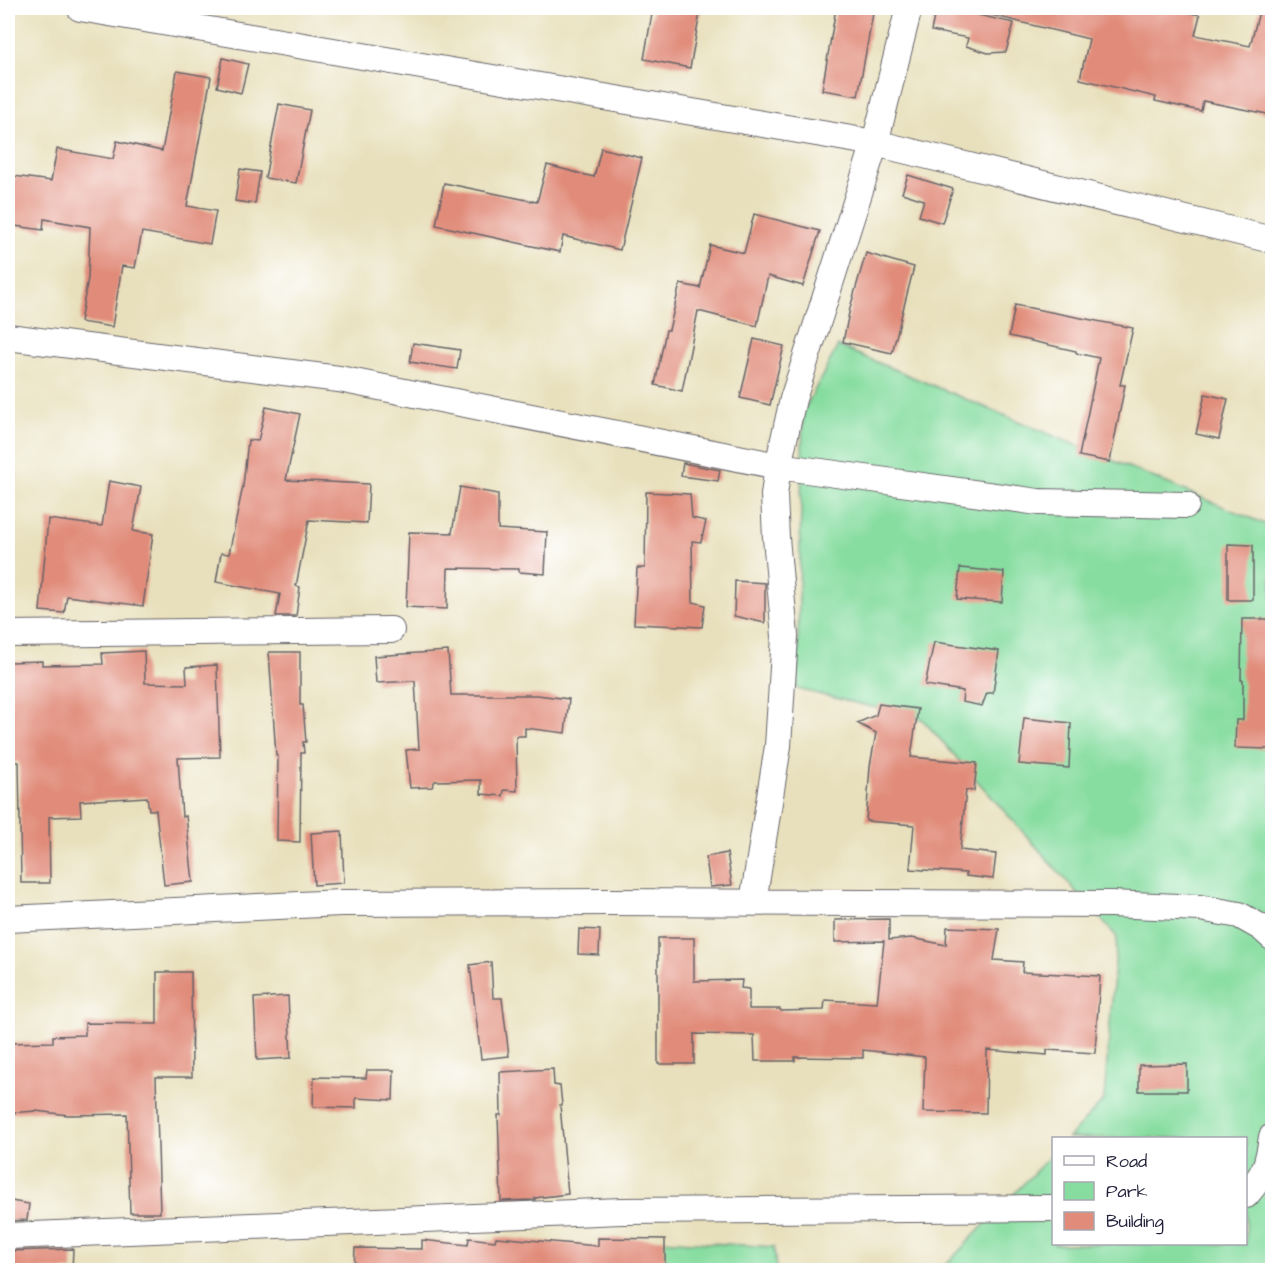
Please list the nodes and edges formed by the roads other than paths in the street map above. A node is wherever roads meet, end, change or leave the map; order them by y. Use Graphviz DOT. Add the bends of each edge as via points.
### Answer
graph roads {
  1 [pos="80,8"];
  2 [pos="909,8"];
  3 [pos="875,143"];
  4 [pos="1272,240"];
  5 [pos="8,336"];
  6 [pos="778,466"];
  7 [pos="1186,505"];
  8 [pos="391,630"];
  9 [pos="8,634"];
  10 [pos="753,902"];
  11 [pos="8,919"];
  12 [pos="1272,937"];
  13 [pos="1272,1137"];
  14 [pos="1247,1193"];
  15 [pos="1052,1208"];
  16 [pos="8,1236"];
  1 -- 3 [label="street"];
  2 -- 3 [label="street"];
  3 -- 4 [label="street"];
  3 -- 6 [label="street" via="794,399"];
  5 -- 6 [label="street" via="339,379"];
  6 -- 7 [label="street" via="1038,502"];
  6 -- 10 [label="street" via="774,495 785,636 778,746"];
  8 -- 9 [label="street"];
  10 -- 11 [label="street" via="340,903"];
  10 -- 12 [label="street" via="1200,908 1239,915"];
  13 -- 14 [label="street" via="1269,1162"];
  15 -- 16 [label="street" via="621,1210"];
}
